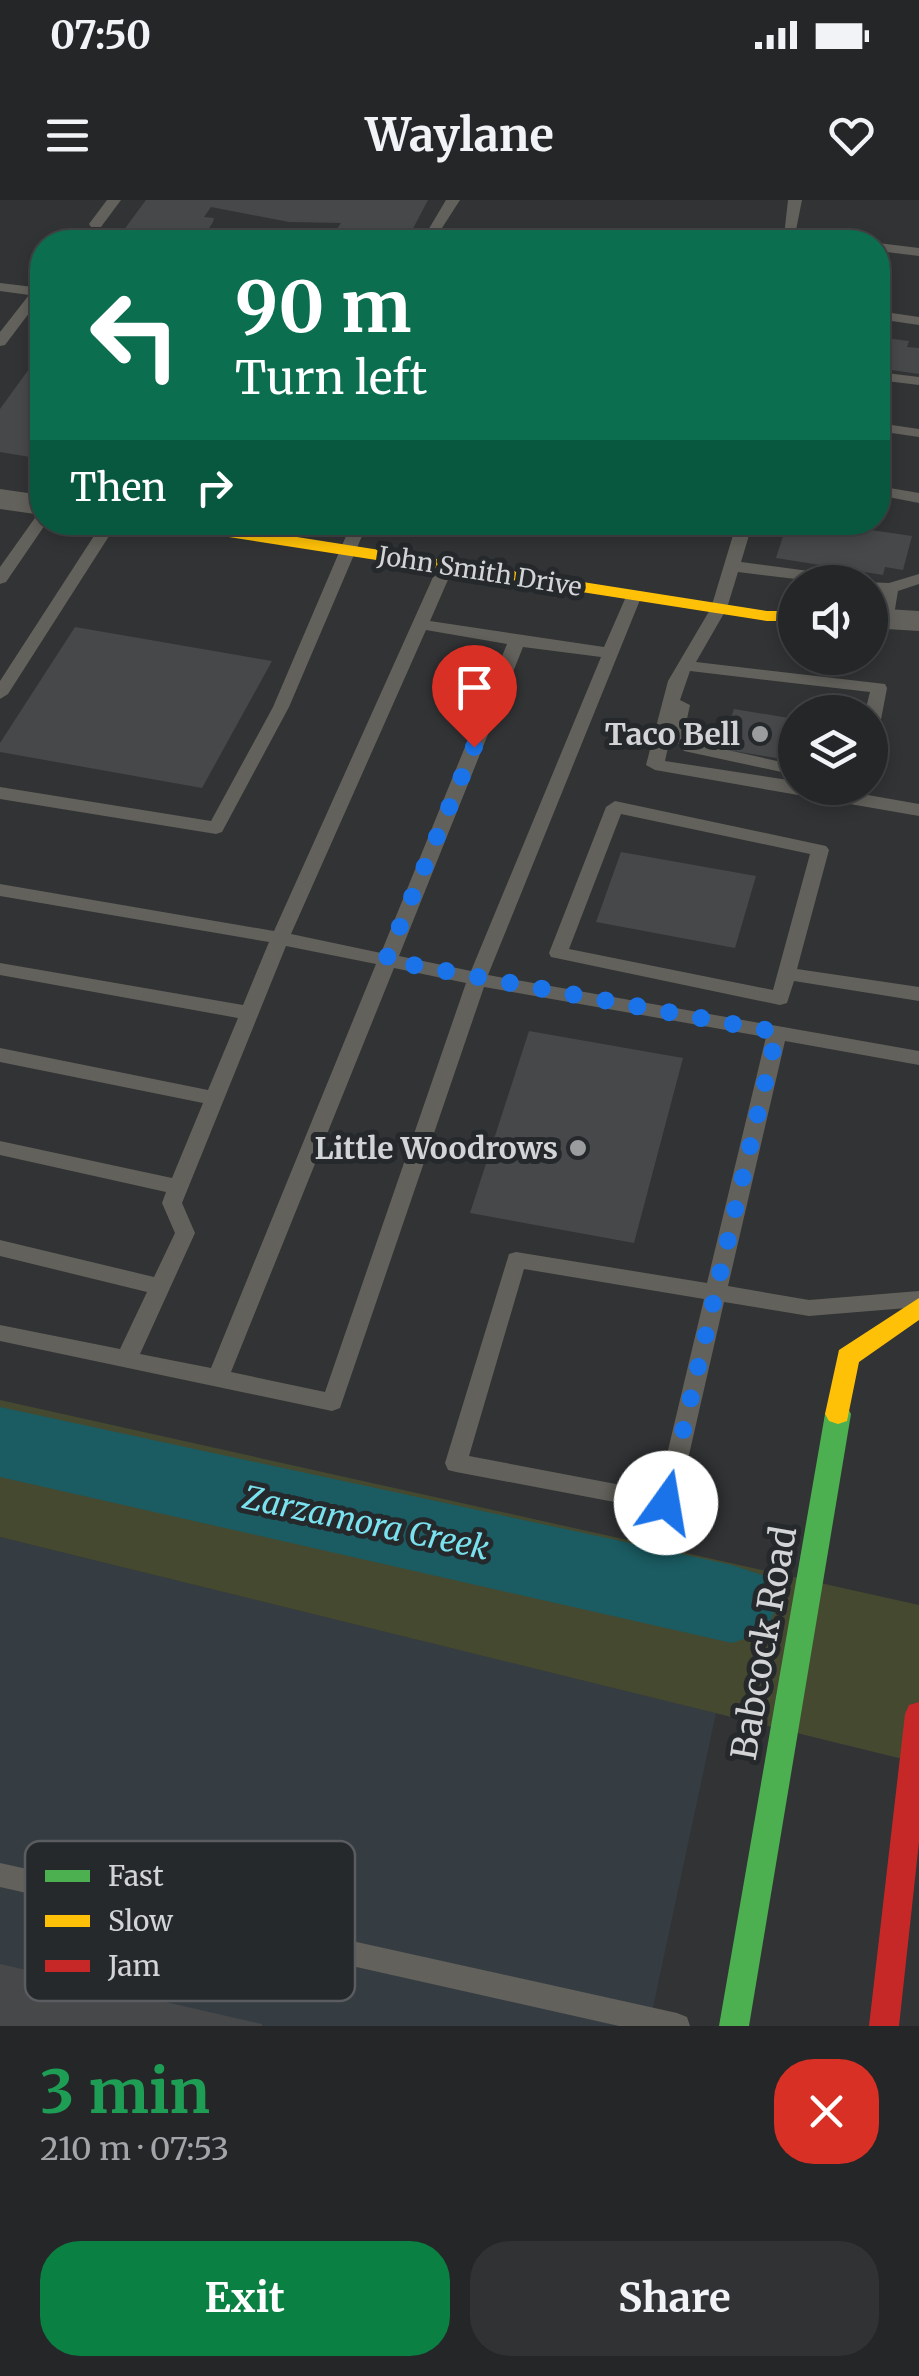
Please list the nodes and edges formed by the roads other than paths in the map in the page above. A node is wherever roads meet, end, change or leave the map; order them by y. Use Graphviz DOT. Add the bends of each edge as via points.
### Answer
graph roads {
  1 [pos="114,200"];
  2 [pos="452,200"];
  3 [pos="795,200"];
  4 [pos="96,224"];
  5 [pos="434,230"];
  6 [pos="790,230"];
  7 [pos="890,248"];
  8 [pos="919,252"];
  9 [pos="0,286"];
  10 [pos="30,290"];
  11 [pos="30,304"];
  12 [pos="890,317"];
  13 [pos="919,321"];
  14 [pos="0,342"];
  15 [pos="890,377"];
  16 [pos="919,381"];
  17 [pos="890,388"];
  18 [pos="919,392"];
  19 [pos="890,429"];
  20 [pos="919,433"];
  21 [pos="890,493"];
  22 [pos="919,498"];
  23 [pos="0,499"];
  24 [pos="30,503"];
  25 [pos="30,535"];
  26 [pos="103,535"];
  27 [pos="271,535"];
  28 [pos="355,535"];
  29 [pos="741,535"];
  30 [pos="348,551"];
  31 [pos="446,566"];
  32 [pos="732,566"];
  33 [pos="778,572"];
  34 [pos="0,579"];
  35 [pos="919,579"];
  36 [pos="634,595"];
  37 [pos="718,608"];
  38 [pos="892,611"];
  39 [pos="778,614"];
  40 [pos="420,624"];
  41 [pos="517,641"];
  42 [pos="610,653"];
  43 [pos="680,673"];
  44 [pos="0,694"];
  45 [pos="878,695"];
  46 [pos="778,766"];
  47 [pos="778,784"];
  48 [pos="0,793"];
  49 [pos="888,802"];
  50 [pos="919,810"];
  51 [pos="0,890"];
  52 [pos="280,938"];
  53 [pos="386,960"];
  54 [pos="0,969"];
  55 [pos="788,974"];
  56 [pos="477,979"];
  57 [pos="919,994"];
  58 [pos="249,1014"];
  59 [pos="777,1032"];
  60 [pos="0,1055"];
  61 [pos="919,1058"];
  62 [pos="214,1098"];
  63 [pos="0,1148"];
  64 [pos="179,1187"];
  65 [pos="0,1248"];
  66 [pos="160,1287"];
  67 [pos="716,1295"];
  68 [pos="919,1299"];
  69 [pos="919,1307"];
  70 [pos="0,1333"];
  71 [pos="126,1359"];
  72 [pos="219,1376"];
  73 [pos="919,1714"];
  74 [pos="912,1837"];
  75 [pos="0,1875"];
  76 [pos="25,1881"];
  77 [pos="355,1954"];
  78 [pos="676,2026"];
  79 [pos="734,2026"];
  80 [pos="884,2026"];
  1 -- 4 [label="lane"];
  2 -- 5 [label="lane"];
  3 -- 6 [label="lane"];
  7 -- 8 [label="lane"];
  9 -- 10 [label="lane"];
  11 -- 14 [label="lane"];
  12 -- 13 [label="lane"];
  15 -- 16 [label="lane"];
  17 -- 18 [label="lane"];
  19 -- 20 [label="lane"];
  21 -- 22 [label="lane"];
  23 -- 24 [label="street"];
  25 -- 34 [label="lane"];
  26 -- 44 [label="lane"];
  27 -- 30 [label="main road, John Smith Drive"];
  28 -- 30 [label="lane"];
  29 -- 32 [label="lane"];
  30 -- 31 [label="main road, John Smith Drive"];
  30 -- 48 [label="lane" via="280,707 216,828"];
  31 -- 36 [label="main road, John Smith Drive"];
  31 -- 40 [label="lane"];
  32 -- 33 [label="lane"];
  32 -- 37 [label="lane"];
  35 -- 38 [label="lane"];
  36 -- 37 [label="main road, John Smith Drive"];
  36 -- 42 [label="lane"];
  37 -- 39 [label="main road, John Smith Drive"];
  37 -- 43 [label="lane"];
  40 -- 41 [label="lane"];
  40 -- 52 [label="lane"];
  41 -- 42 [label="lane"];
  41 -- 53 [label="lane"];
  42 -- 56 [label="lane"];
  43 -- 45 [label="lane" via="879,688"];
  43 -- 46 [label="lane" via="685,695 676,728 690,747"];
  43 -- 47 [label="lane" via="656,765"];
  49 -- 50 [label="lane"];
  51 -- 52 [label="lane"];
  52 -- 53 [label="lane"];
  52 -- 58 [label="lane"];
  53 -- 56 [label="lane"];
  53 -- 72 [label="lane"];
  54 -- 58 [label="lane"];
  55 -- 55 [label="lane" via="780,998 558,953 614,807 820,850"];
  55 -- 57 [label="lane"];
  56 -- 59 [label="lane"];
  56 -- 72 [label="lane" via="332,1402"];
  58 -- 62 [label="lane"];
  59 -- 61 [label="lane"];
  59 -- 67 [label="lane"];
  60 -- 62 [label="lane"];
  62 -- 64 [label="lane"];
  63 -- 64 [label="lane"];
  64 -- 66 [label="lane" via="172,1203 184,1233"];
  65 -- 66 [label="lane"];
  66 -- 71 [label="lane"];
  67 -- 67 [label="lane" via="666,1503 456,1463 516,1260"];
  67 -- 68 [label="lane" via="821,1308"];
  69 -- 79 [label="main road, Babcock Road" via="848,1357"];
  70 -- 71 [label="lane"];
  71 -- 72 [label="lane"];
  73 -- 74 [label="main road"];
  74 -- 80 [label="main road"];
  75 -- 76 [label="lane"];
  77 -- 78 [label="lane"];
}
